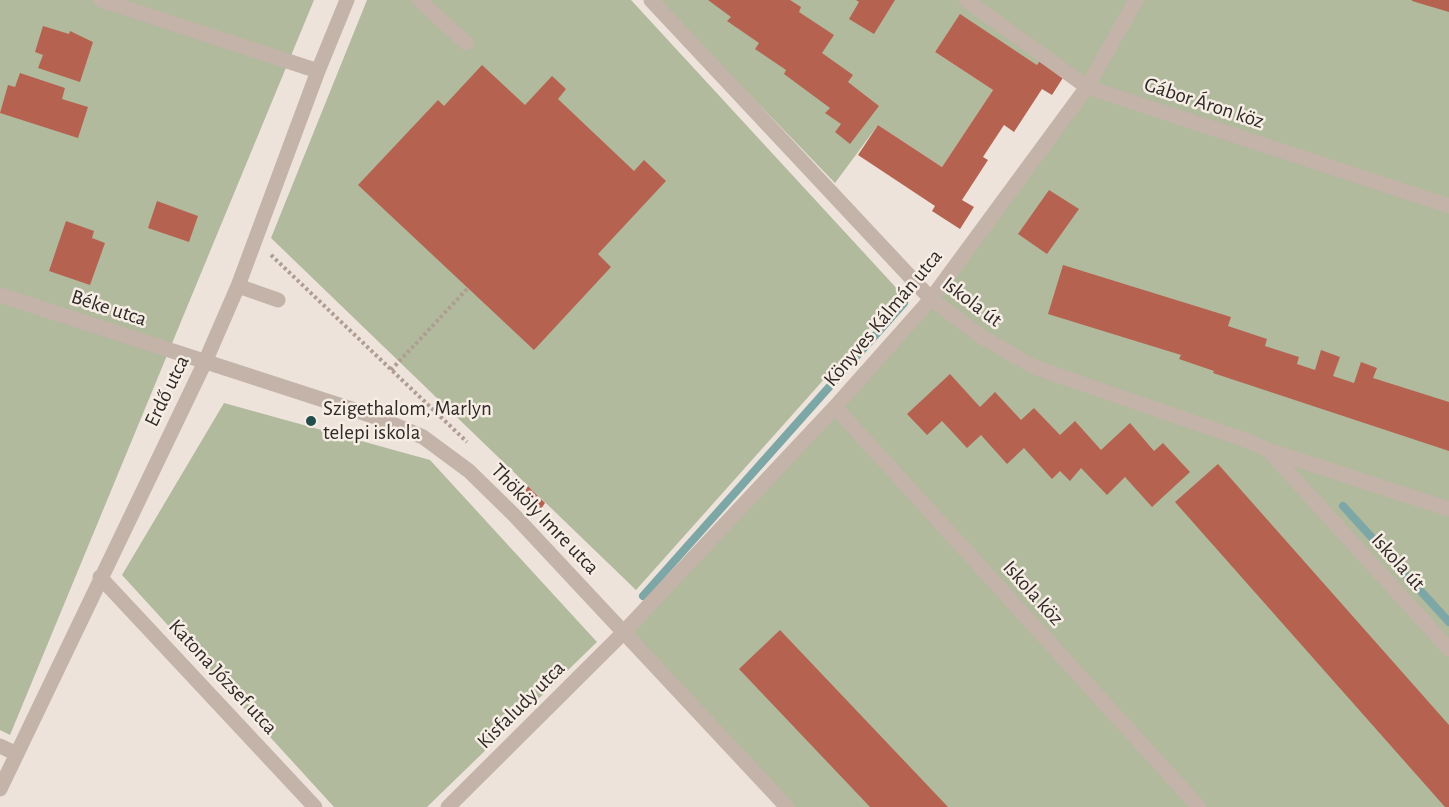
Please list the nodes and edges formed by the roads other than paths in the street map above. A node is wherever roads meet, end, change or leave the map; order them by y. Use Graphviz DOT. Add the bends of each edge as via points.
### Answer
graph roads {
  1 [pos="101,0"];
  2 [pos="347,0"];
  3 [pos="419,0"];
  4 [pos="651,0"];
  5 [pos="966,0"];
  6 [pos="1136,0"];
  7 [pos="466,43"];
  8 [pos="318,70"];
  9 [pos="1087,87"];
  10 [pos="1449,206"];
  11 [pos="238,286"];
  12 [pos="0,295"];
  13 [pos="931,299"];
  14 [pos="278,300"];
  15 [pos="205,362"];
  16 [pos="835,407"];
  17 [pos="1268,450"];
  18 [pos="1449,509"];
  19 [pos="100,576"];
  20 [pos="623,633"];
  21 [pos="1449,649"];
  22 [pos="0,746"];
  23 [pos="17,754"];
  24 [pos="0,789"];
  25 [pos="315,807"];
  26 [pos="448,807"];
  27 [pos="786,807"];
  28 [pos="1199,807"];
  1 -- 8 [label="street"];
  2 -- 8 [label="street, Erdő utca"];
  3 -- 7 [label="street"];
  4 -- 13 [label="street, Iskola út"];
  5 -- 9 [label="street, Gábor Áron köz"];
  6 -- 9 [label="street, Könyves Kálmán utca"];
  8 -- 11 [label="street, Erdő utca"];
  9 -- 10 [label="street, Gábor Áron köz"];
  9 -- 13 [label="street, Könyves Kálmán utca"];
  11 -- 14 [label="street"];
  11 -- 15 [label="street, Erdő utca"];
  12 -- 15 [label="street, Béke utca"];
  13 -- 16 [label="street, Könyves Kálmán utca"];
  13 -- 17 [label="street, Iskola út" via="982,337 1034,367"];
  15 -- 19 [label="street, Erdő utca"];
  15 -- 20 [label="street, Thököly Imre utca" via="376,417 423,437 469,471 499,500"];
  16 -- 20 [label="street, Könyves Kálmán utca"];
  16 -- 28 [label="street, Iskola köz"];
  17 -- 18 [label="street, Iskola út"];
  17 -- 21 [label="street, Iskola út"];
  19 -- 23 [label="street, Erdő utca"];
  19 -- 25 [label="street, Katona József utca"];
  20 -- 26 [label="street, Kisfaludy utca"];
  20 -- 27 [label="street, Thököly Imre utca"];
  22 -- 23 [label="street"];
  23 -- 24 [label="street, Erdő utca"];
}
